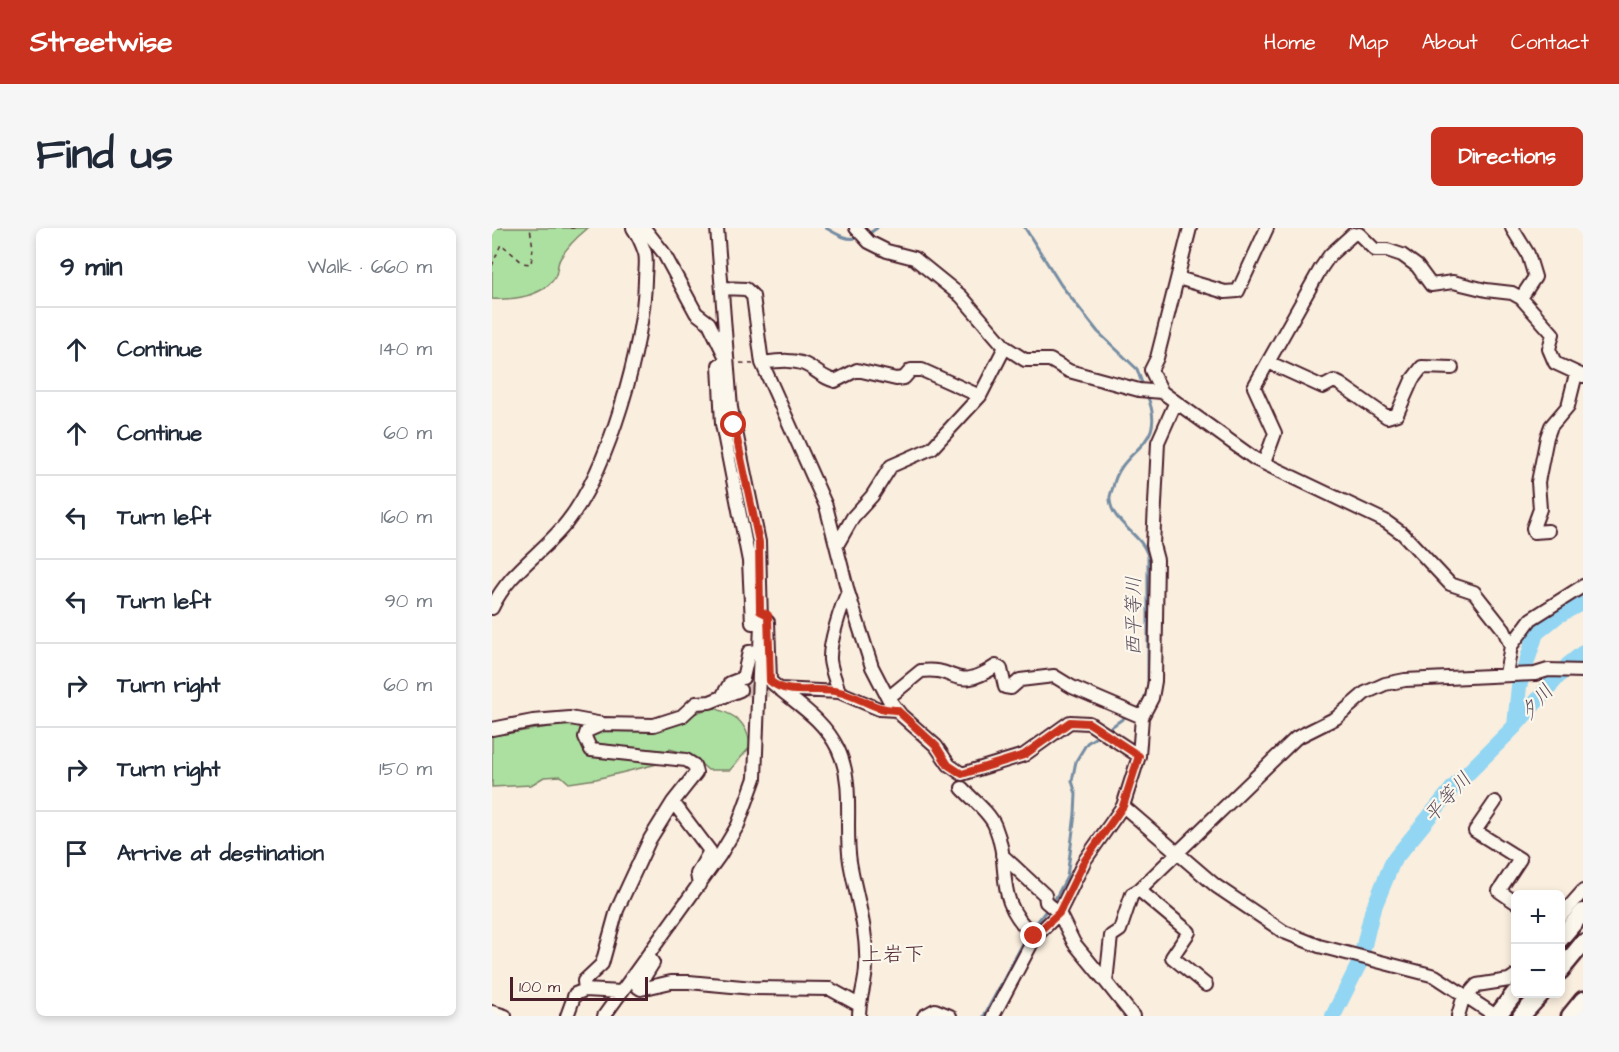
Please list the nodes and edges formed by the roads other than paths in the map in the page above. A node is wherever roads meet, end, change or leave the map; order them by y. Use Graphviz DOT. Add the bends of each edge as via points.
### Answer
graph roads {
  1 [pos="633,228"];
  2 [pos="644,228"];
  3 [pos="717,228"];
  4 [pos="1190,228"];
  5 [pos="1267,228"];
  6 [pos="1512,228"];
  7 [pos="1355,231"];
  8 [pos="861,234"];
  9 [pos="1178,278"];
  10 [pos="722,288"];
  11 [pos="1521,297"];
  12 [pos="1005,347"];
  13 [pos="727,360"];
  14 [pos="1268,362"];
  15 [pos="762,363"];
  16 [pos="1452,368"];
  17 [pos="1580,375"];
  18 [pos="1157,392"];
  19 [pos="980,396"];
  20 [pos="1175,404"];
  21 [pos="1263,463"];
  22 [pos="1548,531"];
  23 [pos="837,545"];
  24 [pos="1583,586"];
  25 [pos="848,592"];
  26 [pos="492,608"];
  27 [pos="760,617"];
  28 [pos="1511,646"];
  29 [pos="760,651"];
  30 [pos="1577,670"];
  31 [pos="1509,674"];
  32 [pos="740,690"];
  33 [pos="774,690"];
  34 [pos="839,692"];
  35 [pos="723,695"];
  36 [pos="888,698"];
  37 [pos="897,710"];
  38 [pos="1141,717"];
  39 [pos="603,724"];
  40 [pos="492,729"];
  41 [pos="1139,756"];
  42 [pos="962,788"];
  43 [pos="673,802"];
  44 [pos="1495,802"];
  45 [pos="1123,806"];
  46 [pos="1177,851"];
  47 [pos="1002,855"];
  48 [pos="699,885"];
  49 [pos="1139,890"];
  50 [pos="1583,891"];
  51 [pos="1511,899"];
  52 [pos="1565,911"];
  53 [pos="1059,912"];
  54 [pos="1583,912"];
  55 [pos="1565,933"];
  56 [pos="1035,937"];
  57 [pos="1583,943"];
  58 [pos="649,956"];
  59 [pos="1565,966"];
  60 [pos="1511,978"];
  61 [pos="1106,981"];
  62 [pos="1206,985"];
  63 [pos="585,990"];
  64 [pos="621,992"];
  65 [pos="1467,996"];
  66 [pos="1511,998"];
  67 [pos="1537,998"];
  68 [pos="1583,1000"];
  69 [pos="859,1011"];
  70 [pos="492,1012"];
  71 [pos="505,1016"];
  72 [pos="567,1016"];
  73 [pos="604,1016"];
  74 [pos="924,1016"];
  75 [pos="950,1016"];
  76 [pos="993,1016"];
  77 [pos="1133,1016"];
  78 [pos="1458,1016"];
  79 [pos="1497,1016"];
  80 [pos="1521,1016"];
  81 [pos="1570,1016"];
  1 -- 26 [label="street" via="645,254 644,303 626,391 582,499 567,523 508,579"];
  2 -- 13 [label="street" via="663,252 696,313 709,323"];
  3 -- 10 [label="street"];
  4 -- 9 [label="street"];
  5 -- 9 [label="street" via="1238,291 1225,292"];
  6 -- 11 [label="street" via="1528,254 1535,277"];
  7 -- 11 [label="street" via="1375,250 1396,252 1409,260 1431,285 1454,282"];
  7 -- 14 [label="street" via="1330,255"];
  8 -- 12 [label="street" via="887,251 914,258 971,305"];
  9 -- 18 [label="street" via="1151,370"];
  10 -- 13 [label="street"];
  10 -- 15 [label="street" via="746,289 753,296"];
  11 -- 17 [label="street" via="1553,334 1551,358"];
  12 -- 18 [label="street" via="1025,360 1050,360 1069,371"];
  12 -- 19 [label="street"];
  13 -- 27 [label="street" via="731,408 759,542"];
  14 -- 16 [label="street" via="1323,387 1334,381 1387,417 1396,414 1422,368"];
  14 -- 21 [label="street" via="1254,387 1275,433"];
  15 -- 19 [label="street" via="800,362 835,381 857,370 896,379 904,378 911,370 922,370"];
  15 -- 23 [label="street" via="826,506"];
  17 -- 22 [label="street" via="1568,406 1549,431 1540,466 1540,509 1533,528 1534,532"];
  18 -- 20 [label="street"];
  19 -- 23 [label="street" via="932,448 891,466"];
  20 -- 21 [label="street"];
  20 -- 38 [label="street" via="1158,442 1153,545 1157,560 1155,681 1152,698"];
  21 -- 28 [label="street" via="1394,528 1450,584 1474,592 1504,630"];
  23 -- 25 [label="street"];
  24 -- 28 [label="street" via="1531,619"];
  25 -- 34 [label="street" via="837,614 830,651"];
  25 -- 36 [label="street" via="872,668"];
  27 -- 29 [label="street"];
  27 -- 33 [label="street" via="768,615 770,681"];
  28 -- 31 [label="street"];
  29 -- 35 [label="street" via="749,652 743,678 730,683"];
  29 -- 48 [label="street" via="755,778 738,825"];
  30 -- 31 [label="street"];
  31 -- 46 [label="street" via="1405,680 1365,693 1336,718 1296,738"];
  32 -- 35 [label="street"];
  33 -- 34 [label="street"];
  33 -- 69 [label="street" via="822,724 839,750 849,791 850,861 866,949"];
  34 -- 37 [label="street" via="879,709"];
  35 -- 39 [label="street" via="710,702 696,703 682,716 654,725"];
  36 -- 37 [label="street"];
  36 -- 38 [label="street" via="921,671 964,680 980,677 996,666 1001,669 1005,687 1011,688 1020,680 1054,676"];
  37 -- 41 [label="street" via="936,746 948,765 962,774 1024,755 1070,722 1089,723"];
  38 -- 41 [label="street"];
  39 -- 40 [label="street" via="570,718"];
  39 -- 43 [label="street" via="586,731 591,750 686,759 694,765 696,773"];
  41 -- 45 [label="street"];
  42 -- 47 [label="street" via="995,825"];
  43 -- 48 [label="street" via="710,851 697,874"];
  43 -- 63 [label="street" via="650,839 618,910 602,964 584,981"];
  44 -- 51 [label="street" via="1475,831 1520,859 1499,891"];
  45 -- 46 [label="street"];
  45 -- 53 [label="street" via="1085,860"];
  46 -- 49 [label="street"];
  46 -- 65 [label="street" via="1216,886 1284,932 1319,946 1436,976"];
  47 -- 53 [label="street"];
  47 -- 56 [label="street" via="1010,905"];
  48 -- 58 [label="street"];
  49 -- 61 [label="street" via="1132,894 1120,930 1111,936"];
  49 -- 62 [label="street" via="1189,932 1172,957"];
  50 -- 52 [label="street"];
  53 -- 56 [label="street"];
  53 -- 61 [label="street" via="1074,943"];
  54 -- 55 [label="highway"];
  56 -- 76 [label="street"];
  57 -- 59 [label="highway"];
  58 -- 64 [label="street"];
  58 -- 69 [label="street" via="653,963 638,987 641,989 689,982 830,989"];
  60 -- 65 [label="street" via="1477,985"];
  61 -- 77 [label="street"];
  63 -- 64 [label="street"];
  63 -- 72 [label="street" via="575,994"];
  64 -- 73 [label="street"];
  65 -- 78 [label="street"];
  65 -- 79 [label="street"];
  66 -- 79 [label="highway"];
  67 -- 80 [label="highway"];
  68 -- 81 [label="highway"];
  70 -- 71 [label="street"];
  74 -- 75 [label="street" via="935,1010"];
}
